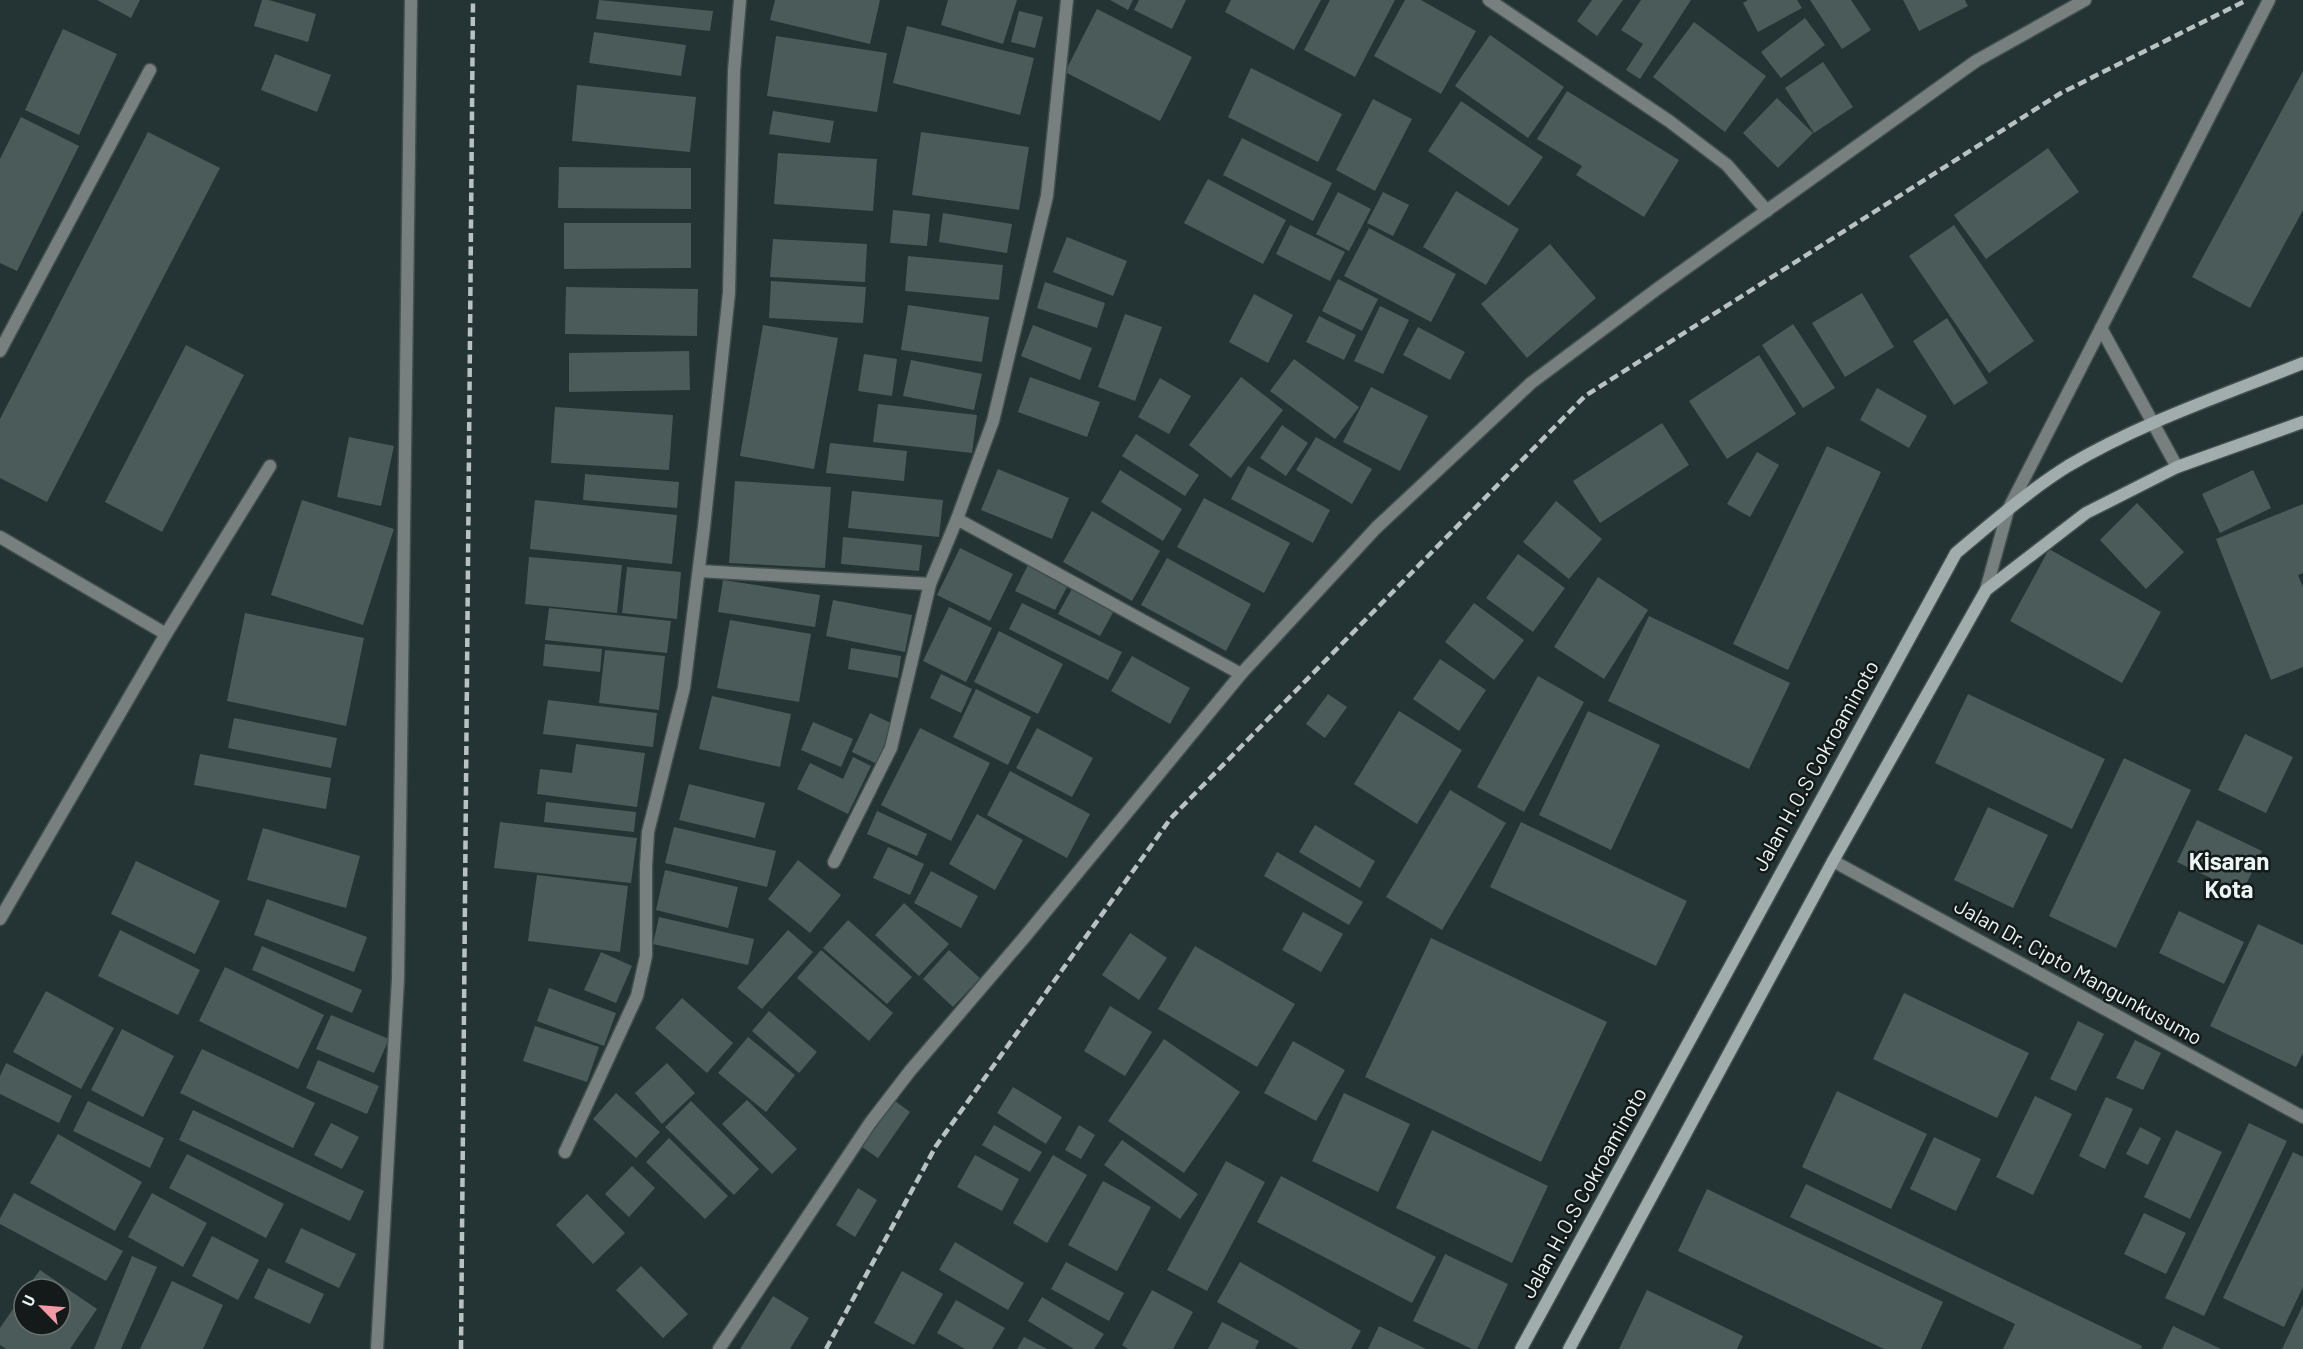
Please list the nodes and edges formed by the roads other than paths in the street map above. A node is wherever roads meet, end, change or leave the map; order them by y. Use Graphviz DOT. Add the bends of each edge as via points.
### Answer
graph roads {
  1 [pos="411,0"];
  2 [pos="740,0"];
  3 [pos="1067,0"];
  4 [pos="1489,0"];
  5 [pos="2085,0"];
  6 [pos="2270,0"];
  7 [pos="150,70"];
  8 [pos="1767,211"];
  9 [pos="2101,328"];
  10 [pos="0,351"];
  11 [pos="2303,363"];
  12 [pos="2153,422"];
  13 [pos="2303,422"];
  14 [pos="270,466"];
  15 [pos="2177,466"];
  16 [pos="2008,510"];
  17 [pos="957,519"];
  18 [pos="0,537"];
  19 [pos="699,572"];
  20 [pos="930,584"];
  21 [pos="1986,590"];
  22 [pos="166,634"];
  23 [pos="1240,674"];
  24 [pos="1833,861"];
  25 [pos="834,862"];
  26 [pos="0,919"];
  27 [pos="2303,1117"];
  28 [pos="565,1152"];
  29 [pos="377,1349"];
  30 [pos="719,1349"];
  31 [pos="1521,1349"];
  32 [pos="1569,1349"];
  1 -- 29 [label="street" via="398,979"];
  2 -- 19 [label="street" via="734,70 729,293"];
  3 -- 17 [label="street" via="1047,196 993,421"];
  4 -- 8 [label="street" via="1669,121 1727,165"];
  5 -- 8 [label="street" via="1976,61"];
  6 -- 9 [label="street"];
  7 -- 10 [label="street"];
  8 -- 23 [label="street" via="1531,383 1376,528"];
  9 -- 12 [label="street"];
  9 -- 16 [label="street"];
  11 -- 12 [label="main road, Jalan H.O.S Cokroaminoto"];
  12 -- 15 [label="street"];
  12 -- 16 [label="main road, Jalan H.O.S Cokroaminoto" via="2067,467"];
  13 -- 15 [label="main road"];
  14 -- 22 [label="street"];
  15 -- 21 [label="main road" via="2086,513"];
  16 -- 21 [label="street"];
  16 -- 31 [label="main road, Jalan H.O.S Cokroaminoto" via="1956,553"];
  17 -- 20 [label="street"];
  17 -- 23 [label="street"];
  18 -- 22 [label="street"];
  19 -- 20 [label="street"];
  19 -- 28 [label="street" via="684,688 648,832 646,956 637,996"];
  20 -- 25 [label="street" via="891,748"];
  21 -- 24 [label="main road"];
  22 -- 26 [label="street"];
  23 -- 30 [label="street" via="904,1080 858,1141"];
  24 -- 27 [label="street, Jalan Dr. Cipto Mangunkusumo"];
  24 -- 32 [label="main road"];
}
